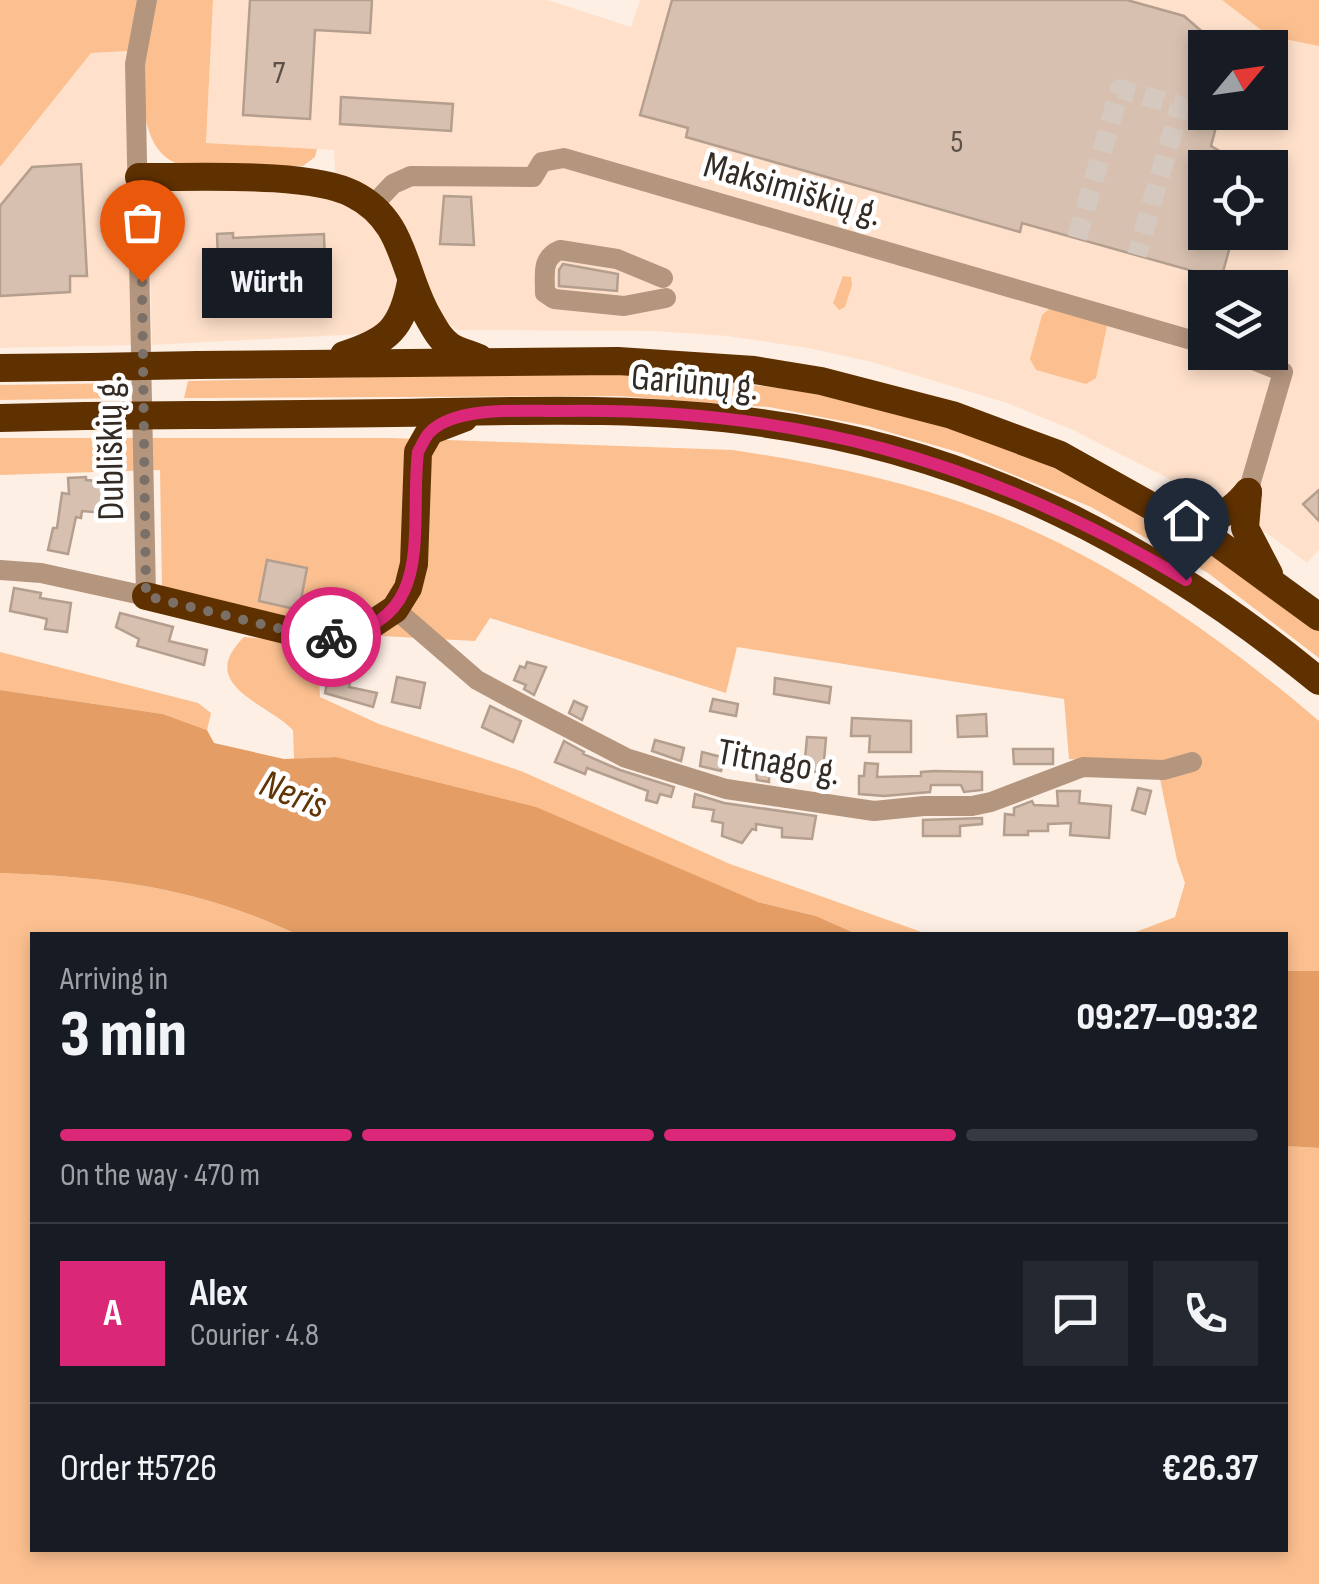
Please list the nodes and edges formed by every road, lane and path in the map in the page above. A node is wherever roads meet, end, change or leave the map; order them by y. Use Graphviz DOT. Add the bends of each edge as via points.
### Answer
graph roads {
  1 [pos="147,0"];
  2 [pos="138,177"];
  3 [pos="372,206"];
  4 [pos="411,282"];
  5 [pos="664,288"];
  6 [pos="1188,339"];
  7 [pos="483,360"];
  8 [pos="322,362"];
  9 [pos="0,368"];
  10 [pos="1278,370"];
  11 [pos="487,411"];
  12 [pos="342,414"];
  13 [pos="0,418"];
  14 [pos="1248,492"];
  15 [pos="415,496"];
  16 [pos="1160,509"];
  17 [pos="0,570"];
  18 [pos="1275,583"];
  19 [pos="146,596"];
  20 [pos="394,609"];
  21 [pos="1319,617"];
  22 [pos="1319,681"];
  23 [pos="1192,762"];
  1 -- 2 [label="street, Dubliškių g." via="134,64"];
  2 -- 3 [label="highway" via="310,182"];
  2 -- 19 [label="street, Dubliškių g."];
  3 -- 4 [label="highway" via="396,232"];
  3 -- 6 [label="street, Maksimiškių g." via="411,176 533,177 542,162 564,158"];
  4 -- 7 [label="highway" via="439,335"];
  4 -- 8 [label="highway" via="402,320 386,337"];
  5 -- 5 [label="street" via="617,259 560,250 545,266 545,292 554,299 624,306"];
  7 -- 8 [label="highway, Gariūnų g."];
  7 -- 16 [label="highway, Gariūnų g." via="685,363 821,380 1004,432"];
  8 -- 9 [label="highway, Gariūnų g., bridge"];
  10 -- 14 [label="street" via="1283,372"];
  11 -- 12 [label="highway, Gariūnų g."];
  11 -- 15 [label="highway" via="430,431 418,452"];
  11 -- 22 [label="highway, Gariūnų g." via="627,411 761,423 940,464 1133,549 1261,633"];
  12 -- 13 [label="highway, Gariūnų g., bridge"];
  12 -- 15 [label="highway" via="388,425 400,435"];
  14 -- 16 [label="highway" via="1214,518"];
  14 -- 18 [label="highway" via="1245,528"];
  15 -- 20 [label="highway" via="414,564"];
  16 -- 18 [label="highway, Gariūnų g."];
  17 -- 19 [label="street"];
  18 -- 21 [label="highway, Gariūnų g."];
  19 -- 20 [label="highway" via="314,637 348,634"];
  20 -- 23 [label="street, Titnago g." via="477,680 626,758 726,789 874,811 972,806 1084,767 1164,770"];
}
